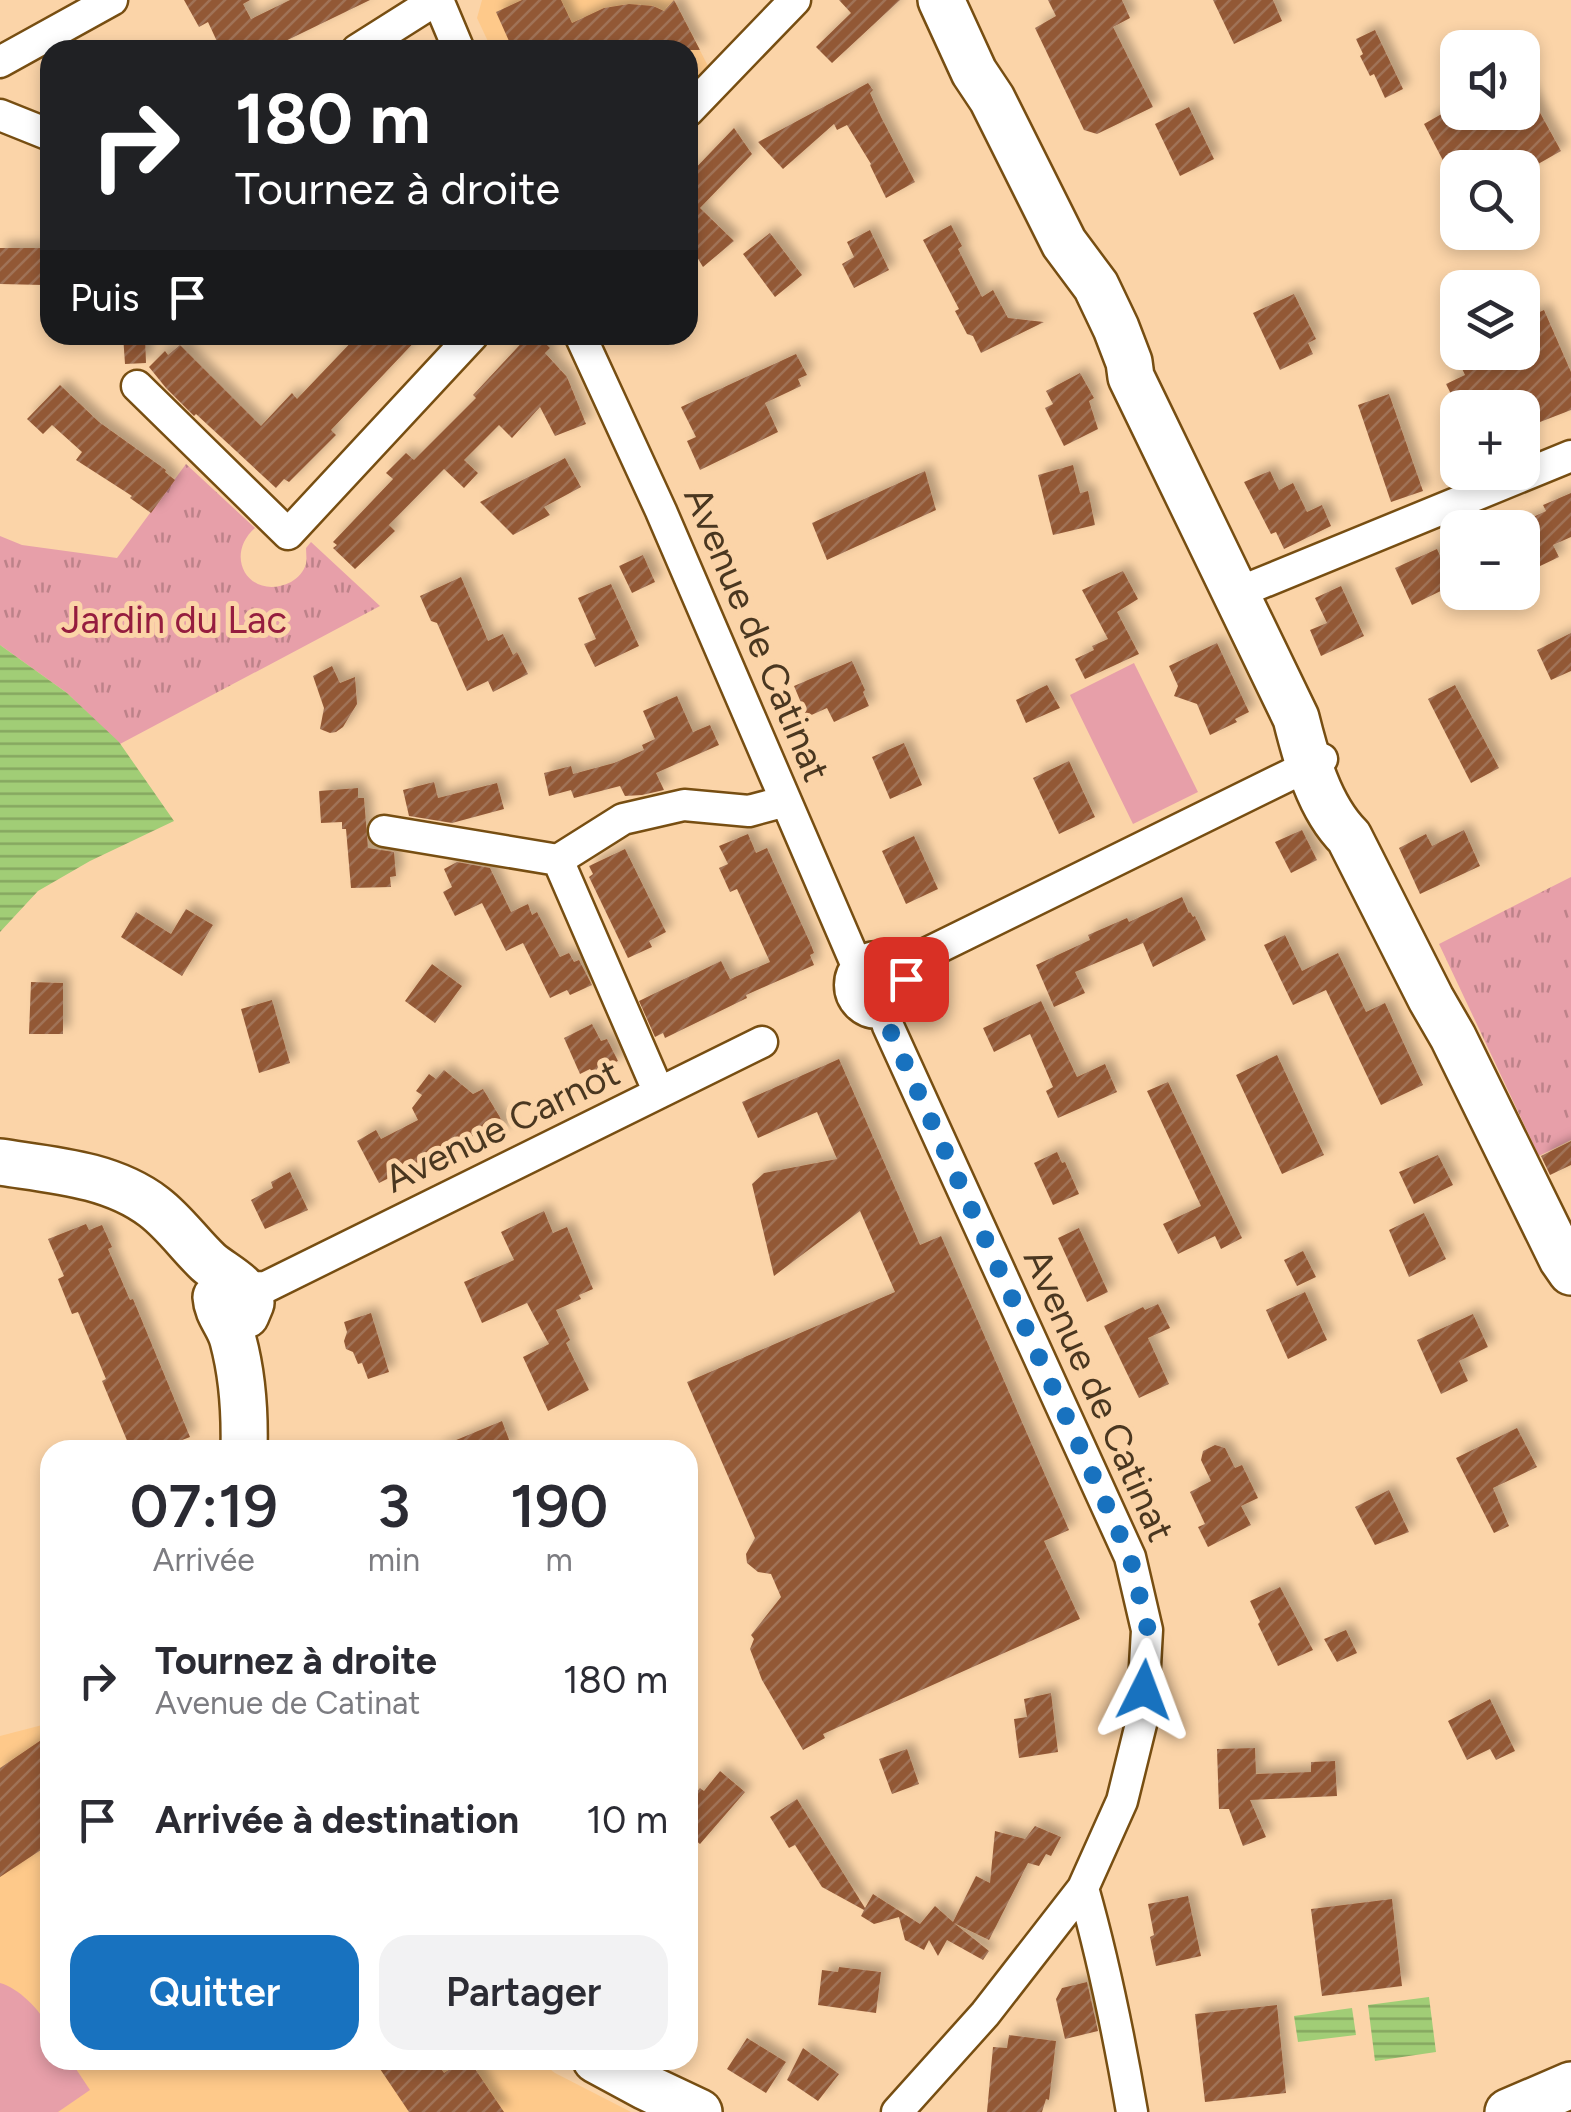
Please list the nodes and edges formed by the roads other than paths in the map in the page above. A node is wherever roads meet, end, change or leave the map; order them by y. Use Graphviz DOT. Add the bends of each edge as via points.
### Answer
graph roads {
  1 [pos="112,0"];
  2 [pos="437,0"];
  3 [pos="795,0"];
  4 [pos="941,0"];
  5 [pos="954,0"];
  6 [pos="374,40"];
  7 [pos="454,40"];
  8 [pos="0,62"];
  9 [pos="992,99"];
  10 [pos="698,100"];
  11 [pos="0,115"];
  12 [pos="40,132"];
  13 [pos="464,345"];
  14 [pos="585,345"];
  15 [pos="137,386"];
  16 [pos="1571,456"];
  17 [pos="1236,593"];
  18 [pos="1316,762"];
  19 [pos="786,802"];
  20 [pos="384,831"];
  21 [pos="558,860"];
  22 [pos="860,964"];
  23 [pos="899,967"];
  24 [pos="884,1013"];
  25 [pos="762,1042"];
  26 [pos="659,1093"];
  27 [pos="0,1162"];
  28 [pos="1568,1274"];
  29 [pos="242,1300"];
  30 [pos="244,1440"];
  31 [pos="254,1440"];
  32 [pos="1084,1888"];
  33 [pos="591,2070"];
  34 [pos="615,2070"];
  35 [pos="1571,2085"];
  36 [pos="671,2112"];
  37 [pos="699,2112"];
  38 [pos="897,2112"];
  39 [pos="1132,2112"];
  40 [pos="1508,2112"];
  1 -- 8 [label="street"];
  2 -- 6 [label="street"];
  2 -- 7 [label="street"];
  3 -- 10 [label="street"];
  4 -- 9 [label="street"];
  5 -- 9 [label="street"];
  9 -- 17 [label="street" via="1102,334 1131,376"];
  11 -- 12 [label="street"];
  13 -- 15 [label="street" via="288,534"];
  14 -- 19 [label="street, Avenue de Catinat"];
  16 -- 17 [label="street"];
  17 -- 18 [label="street"];
  18 -- 23 [label="street"];
  18 -- 28 [label="street" via="1337,825 1453,1037"];
  19 -- 21 [label="street" via="749,812 684,805 623,818"];
  19 -- 22 [label="street, Avenue de Catinat"];
  20 -- 21 [label="street"];
  21 -- 26 [label="street"];
  22 -- 23 [label="street" via="882,958"];
  22 -- 24 [label="street, Avenue de Catinat" via="852,994 865,1010"];
  23 -- 24 [label="street" via="906,990"];
  24 -- 32 [label="street, Avenue de Catinat" via="1130,1557 1148,1630 1142,1720 1122,1800"];
  25 -- 26 [label="street, Avenue Carnot"];
  26 -- 29 [label="street, Avenue Carnot"];
  27 -- 29 [label="street" via="130,1191 165,1216"];
  29 -- 30 [label="street" via="233,1339"];
  29 -- 31 [label="street" via="256,1395"];
  32 -- 38 [label="street, Avenue de Catinat" via="986,2014"];
  32 -- 39 [label="street"];
  33 -- 36 [label="street"];
  34 -- 37 [label="street"];
  35 -- 40 [label="street"];
}
